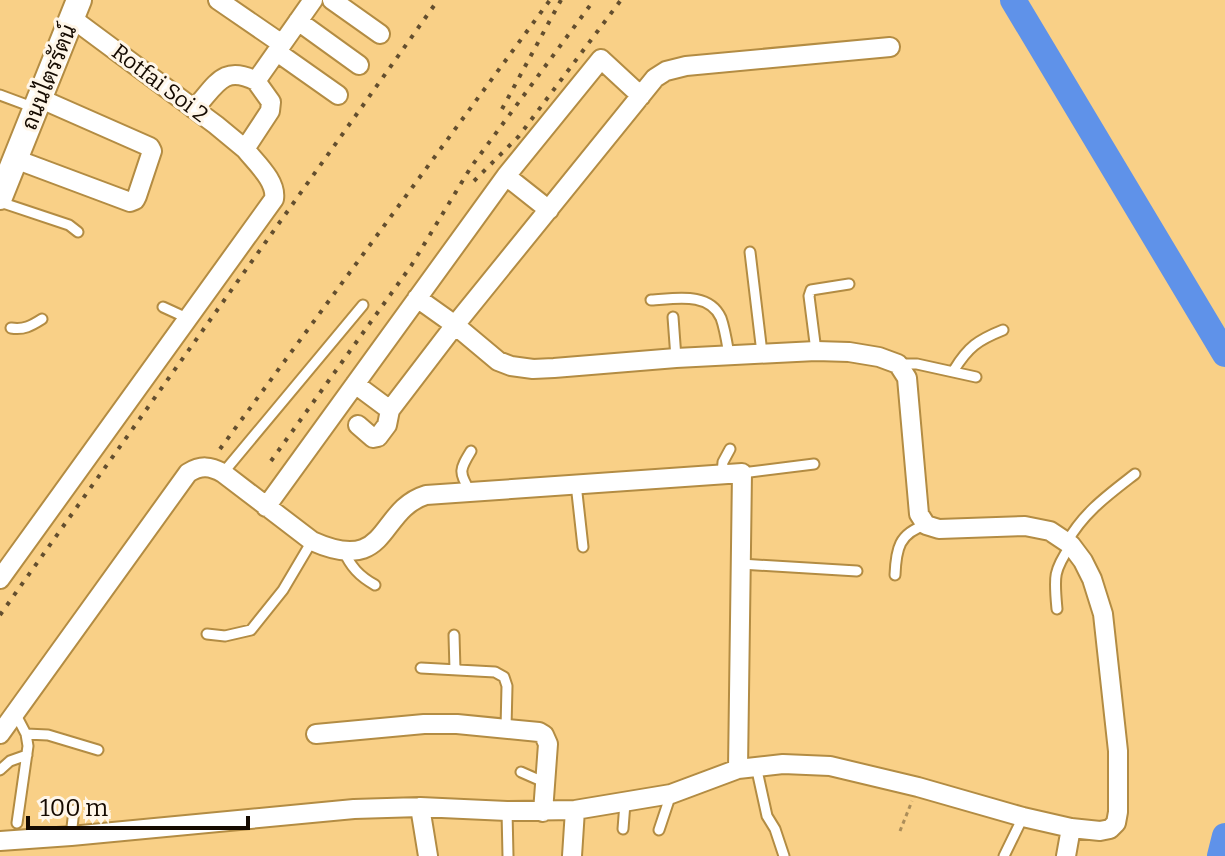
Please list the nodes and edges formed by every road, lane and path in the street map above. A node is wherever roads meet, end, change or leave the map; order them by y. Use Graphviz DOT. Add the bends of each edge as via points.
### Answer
graph roads {
  1 [pos="218,0"];
  2 [pos="313,0"];
  3 [pos="332,0"];
  4 [pos="76,9"];
  5 [pos="298,21"];
  6 [pos="380,34"];
  7 [pos="890,47"];
  8 [pos="280,48"];
  9 [pos="359,65"];
  10 [pos="256,81"];
  11 [pos="0,95"];
  12 [pos="338,95"];
  13 [pos="641,96"];
  14 [pos="38,104"];
  15 [pos="194,109"];
  16 [pos="245,149"];
  17 [pos="15,159"];
  18 [pos="506,176"];
  19 [pos="0,200"];
  20 [pos="549,210"];
  21 [pos="78,232"];
  22 [pos="750,252"];
  23 [pos="849,284"];
  24 [pos="417,298"];
  25 [pos="651,300"];
  26 [pos="363,305"];
  27 [pos="163,307"];
  28 [pos="673,317"];
  29 [pos="187,318"];
  30 [pos="42,319"];
  31 [pos="455,325"];
  32 [pos="11,328"];
  33 [pos="1003,330"];
  34 [pos="816,351"];
  35 [pos="762,353"];
  36 [pos="729,355"];
  37 [pos="676,358"];
  38 [pos="898,364"];
  39 [pos="954,370"];
  40 [pos="976,377"];
  41 [pos="355,384"];
  42 [pos="390,410"];
  43 [pos="358,425"];
  44 [pos="730,449"];
  45 [pos="471,451"];
  46 [pos="814,464"];
  47 [pos="223,473"];
  48 [pos="742,473"];
  49 [pos="722,474"];
  50 [pos="1135,474"];
  51 [pos="576,484"];
  52 [pos="470,491"];
  53 [pos="266,507"];
  54 [pos="926,525"];
  55 [pos="312,541"];
  56 [pos="1069,543"];
  57 [pos="583,547"];
  58 [pos="343,550"];
  59 [pos="740,564"];
  60 [pos="857,571"];
  61 [pos="895,575"];
  62 [pos="0,579"];
  63 [pos="375,585"];
  64 [pos="1057,609"];
  65 [pos="207,634"];
  66 [pos="454,635"];
  67 [pos="421,668"];
  68 [pos="455,670"];
  69 [pos="15,713"];
  70 [pos="506,728"];
  71 [pos="0,734"];
  72 [pos="26,734"];
  73 [pos="316,734"];
  74 [pos="98,750"];
  75 [pos="27,755"];
  76 [pos="747,768"];
  77 [pos="0,770"];
  78 [pos="521,772"];
  79 [pos="546,783"];
  80 [pos="918,787"];
  81 [pos="671,794"];
  82 [pos="625,803"];
  83 [pos="420,807"];
  84 [pos="74,810"];
  85 [pos="575,810"];
  86 [pos="507,811"];
  87 [pos="543,812"];
  88 [pos="1023,817"];
  89 [pos="17,823"];
  90 [pos="1071,828"];
  91 [pos="623,829"];
  92 [pos="659,830"];
  93 [pos="900,831"];
  94 [pos="71,836"];
  95 [pos="3,846"];
  96 [pos="428,856"];
  97 [pos="508,856"];
  98 [pos="572,856"];
  99 [pos="784,856"];
  100 [pos="1004,856"];
  101 [pos="1066,856"];
  1 -- 8 [label="street"];
  2 -- 5 [label="street"];
  3 -- 6 [label="street"];
  4 -- 14 [label="main road, ถนนไตรรัตน์"];
  4 -- 15 [label="street, Rotfai Soi 2"];
  5 -- 8 [label="street"];
  5 -- 9 [label="street"];
  7 -- 13 [label="street" via="686,66 655,78"];
  8 -- 10 [label="street"];
  8 -- 12 [label="street"];
  10 -- 15 [label="street" via="242,74 224,76"];
  10 -- 16 [label="street" via="271,102 270,111"];
  11 -- 14 [label="lane"];
  13 -- 18 [label="street" via="601,59"];
  13 -- 20 [label="street"];
  14 -- 17 [label="main road, ถนนไตรรัตน์"];
  14 -- 17 [label="street" via="150,147 137,196 130,202"];
  15 -- 16 [label="street, Rotfai Soi 2"];
  16 -- 29 [label="street, Rotfai Soi 2" via="274,186 274,199"];
  17 -- 19 [label="main road, ถนนไตรรัตน์"];
  18 -- 20 [label="street"];
  18 -- 24 [label="street"];
  19 -- 21 [label="lane"];
  20 -- 31 [label="street"];
  22 -- 35 [label="lane"];
  23 -- 34 [label="lane" via="811,290"];
  24 -- 31 [label="street"];
  24 -- 41 [label="street"];
  25 -- 36 [label="lane" via="687,298 714,308"];
  26 -- 47 [label="lane"];
  27 -- 29 [label="lane"];
  28 -- 37 [label="lane"];
  29 -- 62 [label="street, Rotfai Soi 2"];
  30 -- 32 [label="lane"];
  31 -- 37 [label="street" via="511,366 554,368"];
  31 -- 42 [label="street"];
  33 -- 39 [label="lane" via="974,344"];
  34 -- 35 [label="street"];
  34 -- 38 [label="street" via="849,352"];
  35 -- 36 [label="street"];
  36 -- 37 [label="street"];
  38 -- 39 [label="lane"];
  38 -- 54 [label="street" via="907,378 919,514"];
  39 -- 40 [label="lane"];
  41 -- 42 [label="street"];
  41 -- 53 [label="street"];
  42 -- 43 [label="street" via="378,437"];
  44 -- 49 [label="lane"];
  45 -- 52 [label="lane" via="461,466"];
  46 -- 48 [label="lane"];
  47 -- 53 [label="street"];
  47 -- 69 [label="street" via="199,466 188,473"];
  48 -- 49 [label="street"];
  48 -- 59 [label="street"];
  49 -- 51 [label="street"];
  50 -- 56 [label="lane" via="1093,508"];
  51 -- 52 [label="street"];
  51 -- 57 [label="lane"];
  52 -- 58 [label="street" via="417,497 379,539"];
  53 -- 55 [label="street"];
  54 -- 56 [label="street" via="1025,526 1050,531"];
  54 -- 61 [label="lane" via="903,539 896,551"];
  55 -- 58 [label="street"];
  55 -- 65 [label="lane" via="251,630"];
  56 -- 64 [label="lane" via="1057,565"];
  56 -- 90 [label="street" via="1088,570 1103,614 1118,751 1116,823 1100,831"];
  58 -- 63 [label="lane" via="350,565"];
  59 -- 60 [label="lane"];
  59 -- 76 [label="street"];
  66 -- 68 [label="lane"];
  67 -- 68 [label="lane"];
  68 -- 70 [label="lane" via="504,677"];
  69 -- 71 [label="street"];
  69 -- 72 [label="lane"];
  70 -- 73 [label="street" via="424,724"];
  70 -- 79 [label="street" via="544,735"];
  72 -- 74 [label="lane"];
  72 -- 75 [label="lane"];
  75 -- 77 [label="lane"];
  75 -- 89 [label="lane"];
  76 -- 80 [label="street" via="830,766"];
  76 -- 81 [label="street"];
  76 -- 99 [label="lane"];
  78 -- 79 [label="lane"];
  79 -- 87 [label="street"];
  80 -- 88 [label="street"];
  80 -- 93 [label="path"];
  81 -- 82 [label="street"];
  81 -- 92 [label="lane"];
  82 -- 85 [label="street"];
  82 -- 91 [label="lane"];
  83 -- 86 [label="street"];
  83 -- 94 [label="street"];
  83 -- 96 [label="street"];
  84 -- 94 [label="lane"];
  85 -- 87 [label="street"];
  85 -- 98 [label="street"];
  86 -- 87 [label="street"];
  86 -- 97 [label="lane"];
  88 -- 90 [label="street"];
  88 -- 100 [label="lane"];
  90 -- 101 [label="street"];
  94 -- 95 [label="street"];
}
